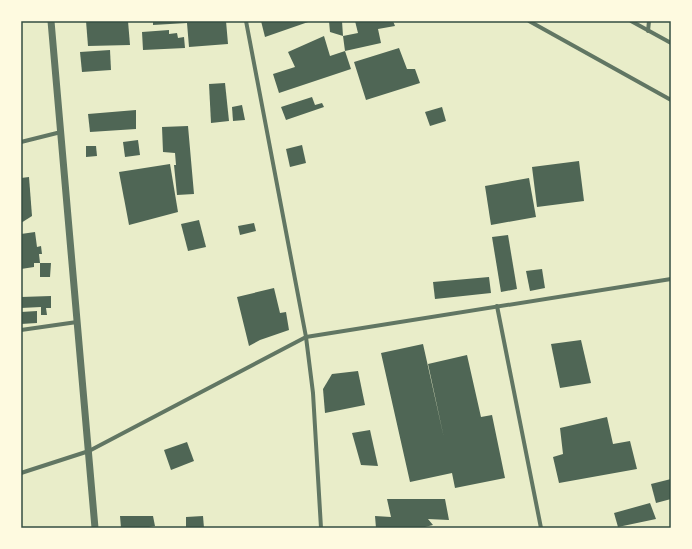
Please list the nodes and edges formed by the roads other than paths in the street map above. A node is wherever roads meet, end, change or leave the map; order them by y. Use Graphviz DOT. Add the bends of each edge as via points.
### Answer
graph roads {
  1 [pos="51,21"];
  2 [pos="246,21"];
  3 [pos="529,21"];
  4 [pos="631,21"];
  5 [pos="648,21"];
  6 [pos="648,31"];
  7 [pos="671,43"];
  8 [pos="671,100"];
  9 [pos="61,132"];
  10 [pos="21,142"];
  11 [pos="671,278"];
  12 [pos="497,306"];
  13 [pos="77,322"];
  14 [pos="21,330"];
  15 [pos="306,337"];
  16 [pos="89,451"];
  17 [pos="21,473"];
  18 [pos="95,528"];
  19 [pos="321,528"];
  20 [pos="541,528"];
  1 -- 9 [label="street"];
  2 -- 15 [label="street"];
  3 -- 8 [label="street"];
  4 -- 6 [label="street"];
  5 -- 6 [label="street"];
  6 -- 7 [label="street"];
  9 -- 10 [label="street"];
  9 -- 13 [label="street"];
  11 -- 12 [label="street"];
  12 -- 15 [label="street"];
  12 -- 20 [label="street"];
  13 -- 14 [label="street"];
  13 -- 16 [label="street"];
  15 -- 16 [label="street"];
  15 -- 19 [label="street" via="313,393"];
  16 -- 17 [label="street"];
  16 -- 18 [label="street"];
}
